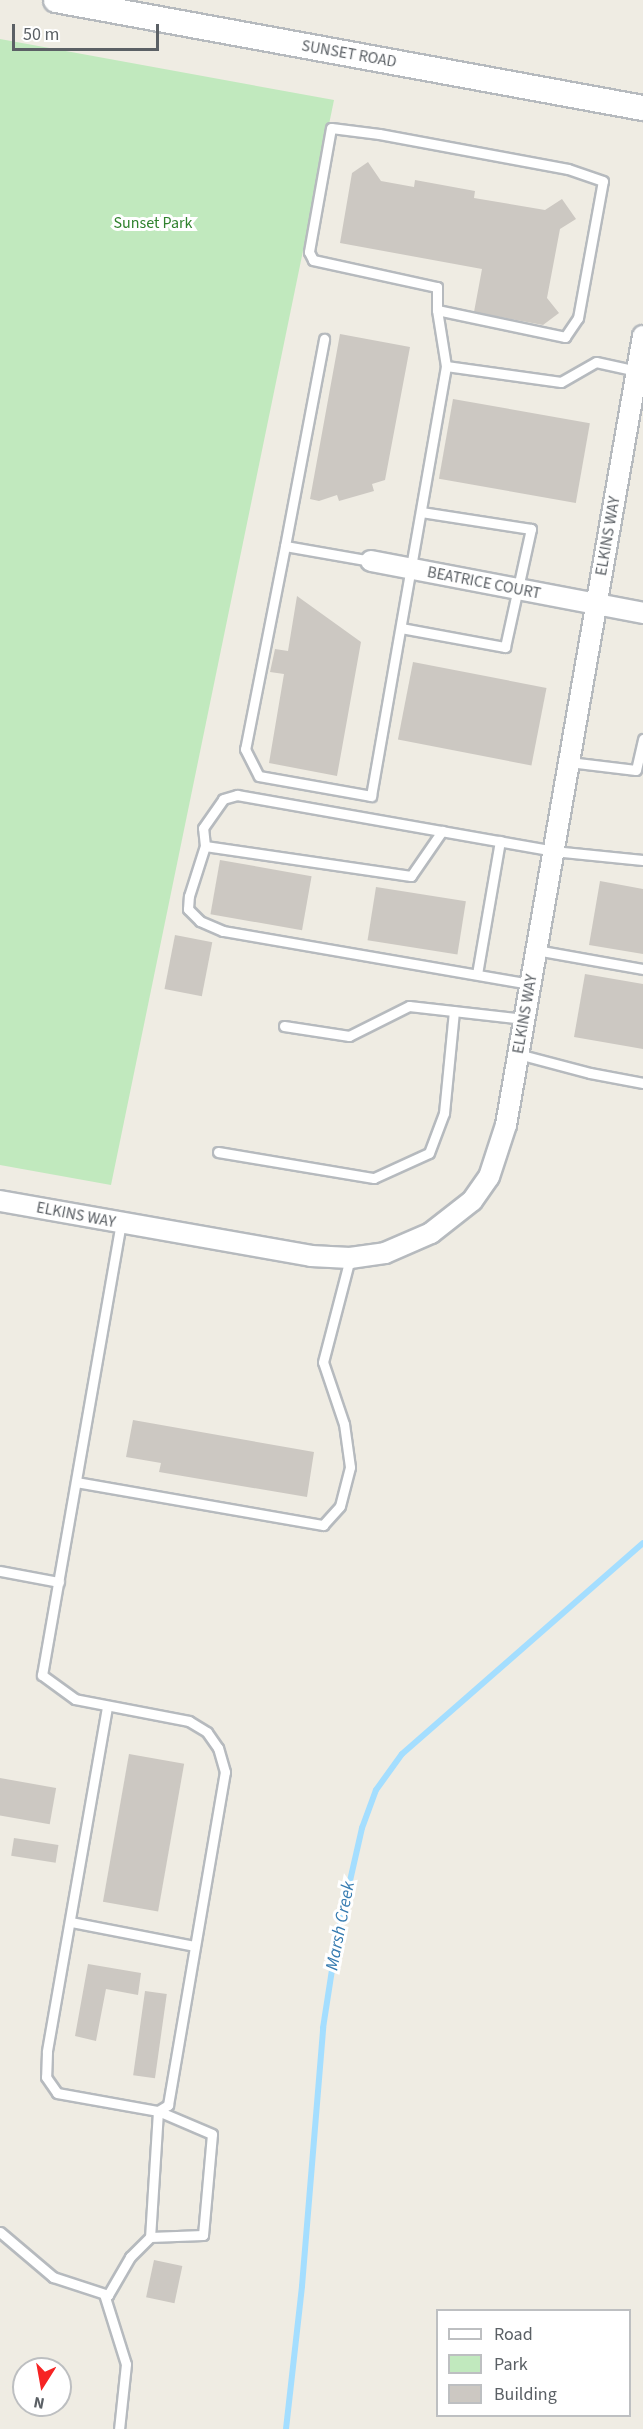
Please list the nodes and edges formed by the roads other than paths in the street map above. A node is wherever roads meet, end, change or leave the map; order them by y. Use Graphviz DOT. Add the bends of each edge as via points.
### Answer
graph roads {
  1 [pos="56,0"];
  2 [pos="643,108"];
  3 [pos="437,310"];
  4 [pos="643,336"];
  5 [pos="324,339"];
  6 [pos="640,364"];
  7 [pos="446,366"];
  8 [pos="421,512"];
  9 [pos="285,546"];
  10 [pos="371,561"];
  11 [pos="411,568"];
  12 [pos="519,590"];
  13 [pos="596,604"];
  14 [pos="643,613"];
  15 [pos="401,628"];
  16 [pos="643,739"];
  17 [pos="569,762"];
  18 [pos="442,831"];
  19 [pos="500,841"];
  20 [pos="205,846"];
  21 [pos="553,851"];
  22 [pos="643,860"];
  23 [pos="536,950"];
  24 [pos="643,969"];
  25 [pos="477,974"];
  26 [pos="530,984"];
  27 [pos="454,1011"];
  28 [pos="524,1019"];
  29 [pos="285,1026"];
  30 [pos="518,1054"];
  31 [pos="643,1083"];
  32 [pos="218,1152"];
  33 [pos="0,1201"];
  34 [pos="121,1224"];
  35 [pos="350,1258"];
  36 [pos="76,1482"];
  37 [pos="0,1571"];
  38 [pos="59,1582"];
  39 [pos="107,1707"];
  40 [pos="71,1922"];
  41 [pos="195,1946"];
  42 [pos="158,2111"];
  43 [pos="0,2232"];
  44 [pos="150,2237"];
  45 [pos="104,2294"];
  46 [pos="119,2429"];
  1 -- 2 [label="street, SUNSET ROAD"];
  3 -- 3 [label="lane" via="437,287 313,260 309,252 314,214 331,128 568,169 603,181 578,318 565,337"];
  3 -- 7 [label="lane"];
  4 -- 6 [label="street, ELKINS WAY"];
  5 -- 9 [label="lane"];
  6 -- 7 [label="lane" via="596,362 561,382"];
  6 -- 13 [label="street, ELKINS WAY"];
  7 -- 8 [label="lane"];
  8 -- 11 [label="lane"];
  8 -- 12 [label="lane" via="531,529"];
  9 -- 10 [label="lane"];
  9 -- 15 [label="lane" via="245,749 259,776 371,796"];
  10 -- 11 [label="street, BEATRICE COURT"];
  11 -- 12 [label="street, BEATRICE COURT"];
  11 -- 15 [label="lane"];
  12 -- 13 [label="street, BEATRICE COURT"];
  12 -- 15 [label="lane" via="505,647"];
  13 -- 14 [label="street, BEATRICE COURT"];
  13 -- 17 [label="street, ELKINS WAY"];
  16 -- 17 [label="lane" via="636,770"];
  17 -- 21 [label="street, ELKINS WAY"];
  18 -- 19 [label="lane"];
  18 -- 20 [label="lane" via="411,876"];
  18 -- 20 [label="lane" via="237,795 223,799 204,828"];
  19 -- 21 [label="lane"];
  19 -- 25 [label="lane"];
  20 -- 25 [label="lane" via="188,909 200,921 224,931"];
  21 -- 22 [label="lane"];
  21 -- 23 [label="street, ELKINS WAY"];
  23 -- 24 [label="lane"];
  23 -- 26 [label="street, ELKINS WAY"];
  25 -- 26 [label="lane"];
  26 -- 28 [label="street, ELKINS WAY"];
  27 -- 28 [label="lane"];
  27 -- 29 [label="lane" via="409,1006 349,1036"];
  27 -- 32 [label="lane" via="444,1113 429,1153 374,1178"];
  28 -- 30 [label="street, ELKINS WAY"];
  30 -- 31 [label="lane"];
  30 -- 35 [label="street, ELKINS WAY" via="506,1125 489,1177 472,1201 431,1233 385,1253"];
  33 -- 34 [label="street, ELKINS WAY"];
  34 -- 35 [label="street, ELKINS WAY" via="311,1256"];
  34 -- 36 [label="lane"];
  35 -- 36 [label="lane" via="323,1362 344,1424 350,1467 340,1506 323,1526"];
  36 -- 38 [label="lane"];
  37 -- 38 [label="lane"];
  38 -- 39 [label="lane" via="42,1675 75,1699"];
  39 -- 40 [label="lane"];
  39 -- 41 [label="lane" via="189,1721 207,1732 218,1748 225,1772"];
  40 -- 41 [label="lane"];
  40 -- 42 [label="lane" via="46,2077 57,2093"];
  41 -- 42 [label="lane" via="168,2105"];
  42 -- 44 [label="lane"];
  42 -- 44 [label="lane" via="212,2134 203,2235"];
  43 -- 45 [label="lane" via="53,2277"];
  44 -- 45 [label="lane" via="130,2257 108,2295"];
  45 -- 46 [label="lane" via="126,2364"];
}
